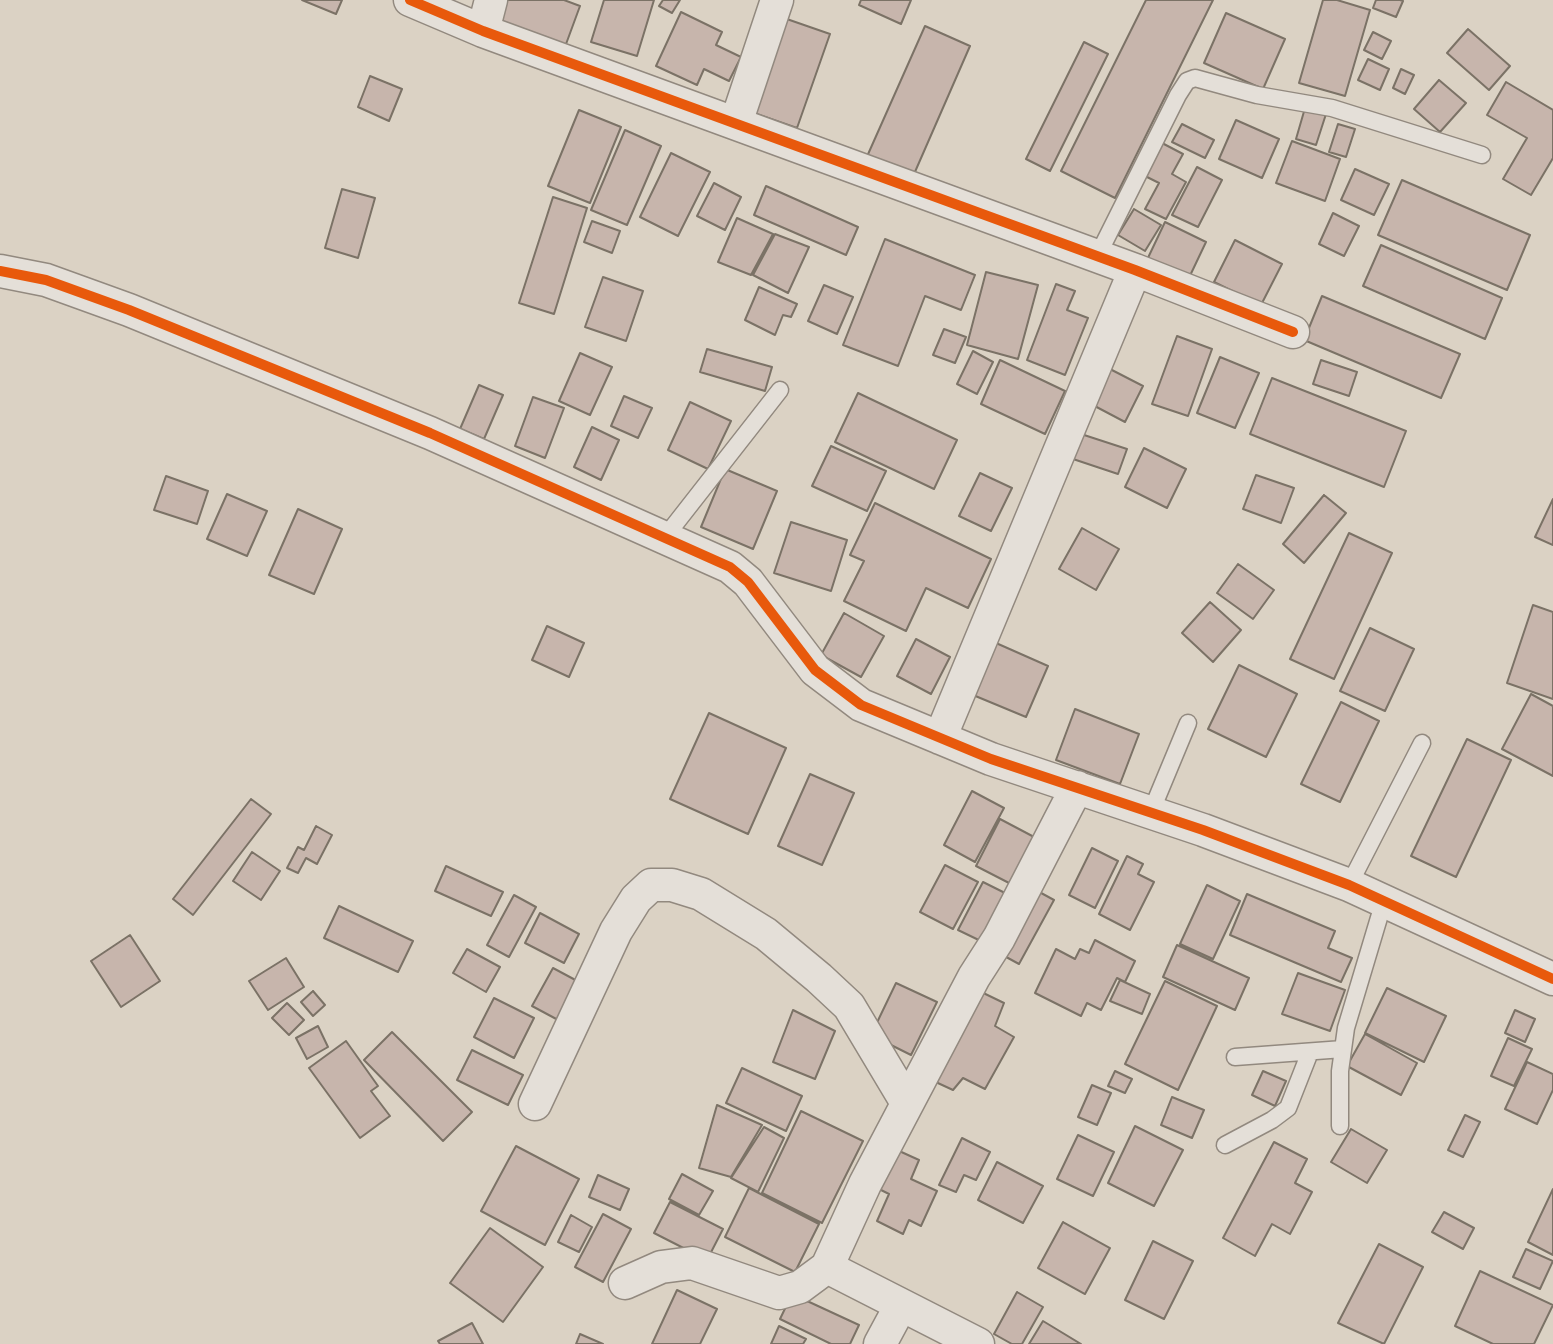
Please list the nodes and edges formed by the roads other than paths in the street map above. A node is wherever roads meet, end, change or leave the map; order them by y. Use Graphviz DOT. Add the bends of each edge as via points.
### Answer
graph roads {
  1 [pos="410,0"];
  2 [pos="491,0"];
  3 [pos="777,0"];
  4 [pos="483,31"];
  5 [pos="736,123"];
  6 [pos="1482,155"];
  7 [pos="1097,257"];
  8 [pos="1135,270"];
  9 [pos="0,271"];
  10 [pos="1293,332"];
  11 [pos="780,390"];
  12 [pos="665,537"];
  13 [pos="1188,723"];
  14 [pos="940,738"];
  15 [pos="1422,743"];
  16 [pos="1077,787"];
  17 [pos="1151,812"];
  18 [pos="1349,885"];
  19 [pos="1384,901"];
  20 [pos="1553,979"];
  21 [pos="1343,1049"];
  22 [pos="1310,1052"];
  23 [pos="1235,1057"];
  24 [pos="907,1103"];
  25 [pos="535,1104"];
  26 [pos="1340,1126"];
  27 [pos="1225,1145"];
  28 [pos="827,1267"];
  29 [pos="625,1283"];
  30 [pos="901,1305"];
  31 [pos="880,1344"];
  32 [pos="978,1344"];
  1 -- 4 [label="street"];
  2 -- 4 [label="street"];
  3 -- 5 [label="street"];
  4 -- 5 [label="street"];
  5 -- 7 [label="street"];
  6 -- 7 [label="lane" via="1332,108 1195,78 1187,81 1178,95"];
  7 -- 8 [label="street"];
  8 -- 10 [label="street"];
  8 -- 14 [label="street"];
  9 -- 12 [label="street" via="46,280 129,310 430,433"];
  11 -- 12 [label="lane"];
  12 -- 14 [label="street" via="730,567 748,582 815,670 861,705"];
  13 -- 17 [label="lane"];
  14 -- 16 [label="street"];
  15 -- 18 [label="lane"];
  16 -- 17 [label="street"];
  16 -- 24 [label="street"];
  17 -- 18 [label="street"];
  18 -- 19 [label="street"];
  19 -- 20 [label="street"];
  19 -- 21 [label="lane"];
  21 -- 22 [label="lane"];
  21 -- 26 [label="lane"];
  22 -- 23 [label="lane"];
  22 -- 27 [label="lane" via="1287,1108"];
  24 -- 25 [label="street" via="849,1006 819,978 766,933 701,894 672,885 651,885 636,899 616,932"];
  24 -- 28 [label="street"];
  28 -- 29 [label="street" via="800,1287 779,1293 692,1263 661,1267"];
  28 -- 30 [label="street"];
  30 -- 31 [label="street"];
  30 -- 32 [label="street"];
}
